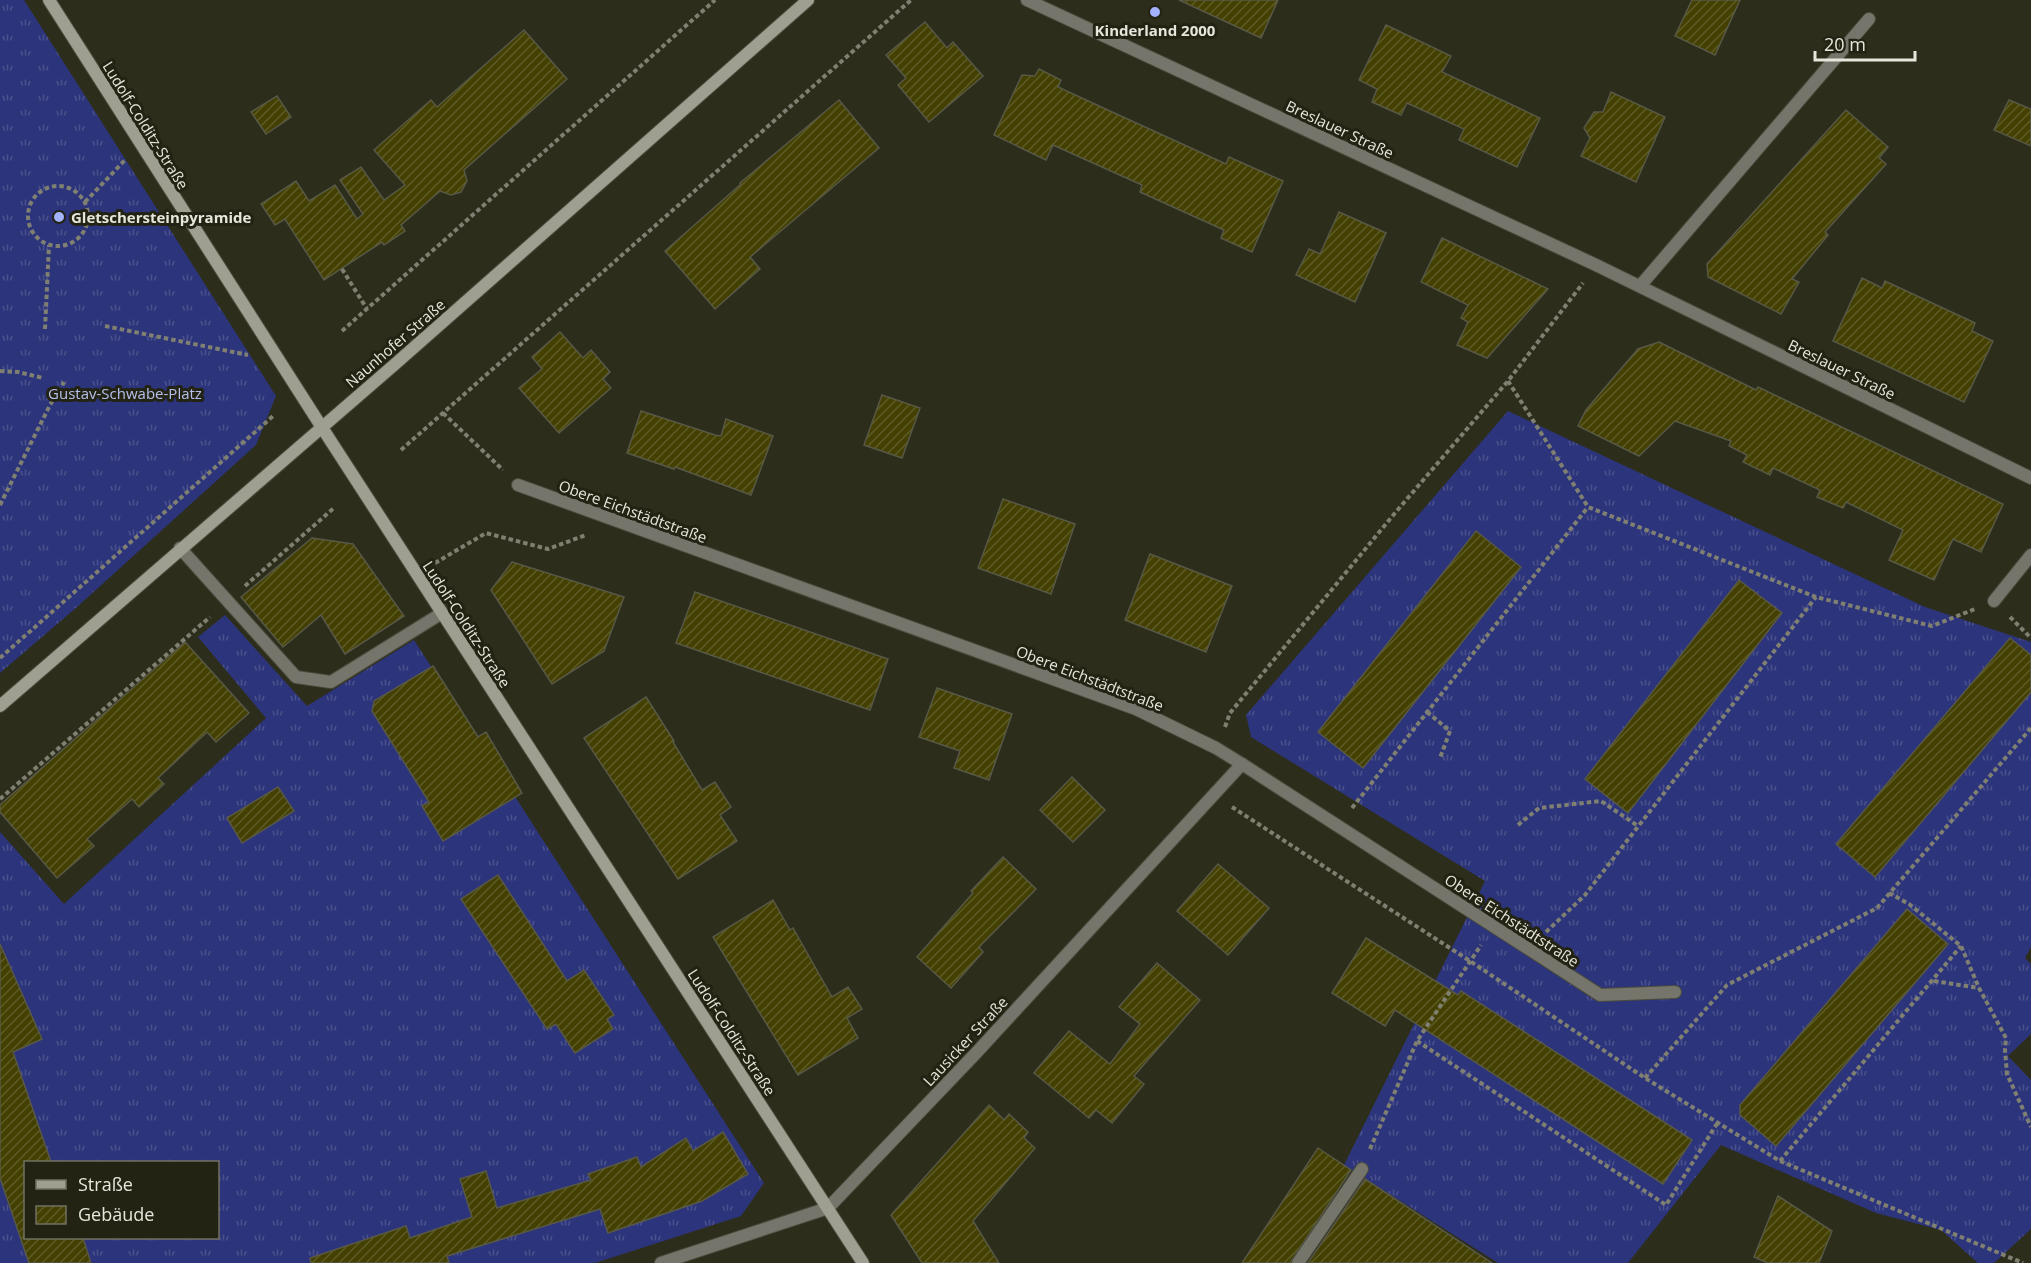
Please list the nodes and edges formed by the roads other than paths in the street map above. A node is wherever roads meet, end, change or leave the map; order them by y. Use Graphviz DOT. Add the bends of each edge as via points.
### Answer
graph roads {
  1 [pos="49,0"];
  2 [pos="807,0"];
  3 [pos="1027,0"];
  4 [pos="1869,19"];
  5 [pos="1640,286"];
  6 [pos="321,426"];
  7 [pos="2031,478"];
  8 [pos="518,485"];
  9 [pos="180,548"];
  10 [pos="2031,555"];
  11 [pos="1994,601"];
  12 [pos="442,613"];
  13 [pos="0,706"];
  14 [pos="1242,764"];
  15 [pos="1675,992"];
  16 [pos="1362,1169"];
  17 [pos="828,1208"];
  18 [pos="661,1263"];
  19 [pos="863,1263"];
  20 [pos="1298,1263"];
  1 -- 6 [label="street, Ludolf-Colditz-Straße"];
  2 -- 6 [label="street, Naunhofer Straße"];
  3 -- 5 [label="street, Breslauer Straße"];
  4 -- 5 [label="street"];
  5 -- 7 [label="street, Breslauer Straße"];
  6 -- 9 [label="street, Naunhofer Straße"];
  6 -- 12 [label="street, Ludolf-Colditz-Straße"];
  8 -- 14 [label="street, Obere Eichstädtstraße" via="1136,709"];
  9 -- 12 [label="street" via="296,676 331,682"];
  9 -- 13 [label="street, Naunhofer Straße"];
  10 -- 11 [label="street"];
  12 -- 17 [label="street, Ludolf-Colditz-Straße"];
  14 -- 15 [label="street, Obere Eichstädtstraße" via="1600,995"];
  14 -- 17 [label="street, Lausicker Straße"];
  16 -- 20 [label="street"];
  17 -- 18 [label="street, Lausicker Straße"];
  17 -- 19 [label="street, Ludolf-Colditz-Straße"];
}
